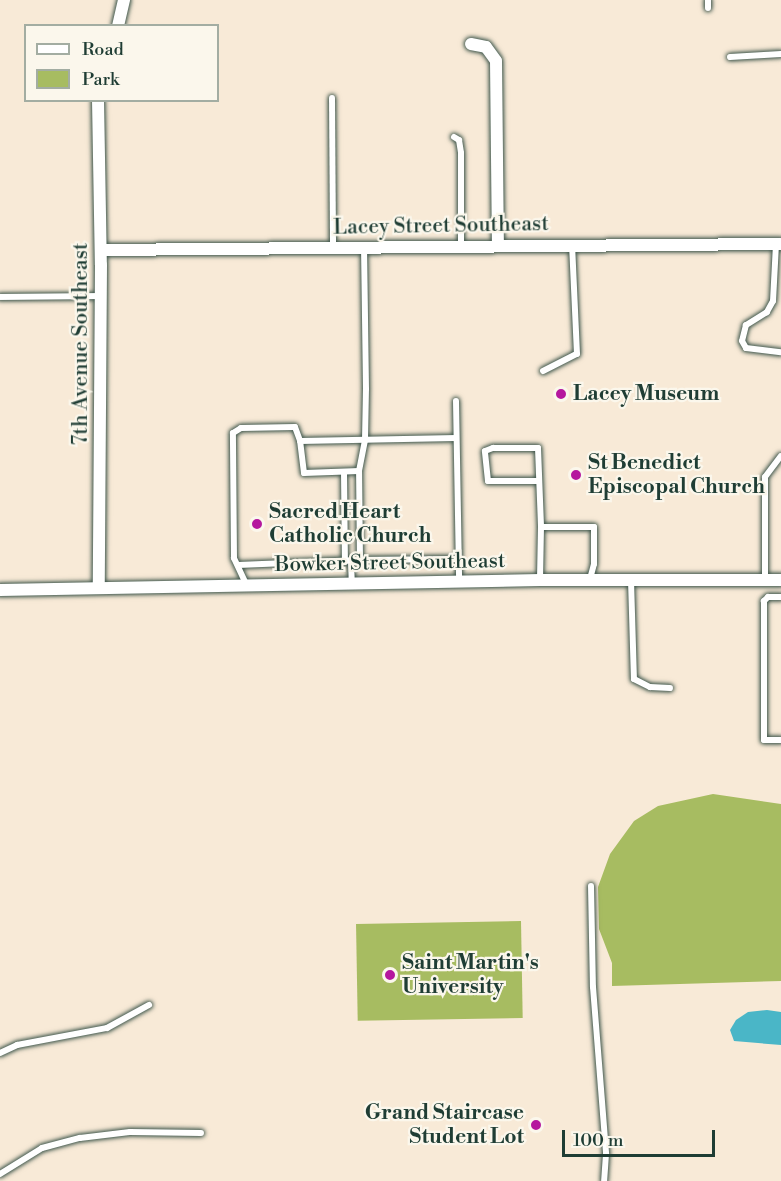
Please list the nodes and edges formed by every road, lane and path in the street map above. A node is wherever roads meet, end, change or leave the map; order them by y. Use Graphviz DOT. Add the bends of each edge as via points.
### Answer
graph roads {
  1 [pos="124,0"];
  2 [pos="118,24"];
  3 [pos="471,44"];
  4 [pos="781,54"];
  5 [pos="730,57"];
  6 [pos="332,98"];
  7 [pos="98,102"];
  8 [pos="454,137"];
  9 [pos="461,244"];
  10 [pos="498,244"];
  11 [pos="572,244"];
  12 [pos="778,244"];
  13 [pos="333,247"];
  14 [pos="364,247"];
  15 [pos="101,250"];
  16 [pos="100,296"];
  17 [pos="0,297"];
  18 [pos="781,352"];
  19 [pos="543,372"];
  20 [pos="456,401"];
  21 [pos="456,438"];
  22 [pos="365,440"];
  23 [pos="300,441"];
  24 [pos="781,456"];
  25 [pos="359,471"];
  26 [pos="344,472"];
  27 [pos="539,481"];
  28 [pos="541,527"];
  29 [pos="459,559"];
  30 [pos="360,560"];
  31 [pos="348,561"];
  32 [pos="238,565"];
  33 [pos="590,579"];
  34 [pos="540,580"];
  35 [pos="631,580"];
  36 [pos="781,580"];
  37 [pos="459,581"];
  38 [pos="765,581"];
  39 [pos="352,584"];
  40 [pos="248,586"];
  41 [pos="99,588"];
  42 [pos="0,590"];
  43 [pos="781,597"];
  44 [pos="670,688"];
  45 [pos="781,740"];
  46 [pos="591,886"];
  47 [pos="149,1005"];
  48 [pos="0,1053"];
  49 [pos="201,1133"];
  50 [pos="0,1174"];
  51 [pos="604,1181"];
  1 -- 2 [label="street"];
  3 -- 10 [label="street" via="486,47 496,61"];
  4 -- 5 [label="lane"];
  6 -- 13 [label="lane"];
  7 -- 15 [label="street, 7th Avenue Southeast"];
  8 -- 9 [label="lane" via="459,140 461,153"];
  9 -- 10 [label="street, Lacey Street Southeast"];
  9 -- 14 [label="street, Lacey Street Southeast"];
  10 -- 11 [label="street, Lacey Street Southeast"];
  11 -- 12 [label="street, Lacey Street Southeast"];
  11 -- 19 [label="lane" via="577,354"];
  12 -- 18 [label="lane" via="773,301 767,312 746,324 742,341 746,348"];
  13 -- 14 [label="street, Lacey Street Southeast"];
  13 -- 15 [label="street, Lacey Street Southeast"];
  14 -- 22 [label="lane"];
  15 -- 16 [label="street, 7th Avenue Southeast"];
  16 -- 17 [label="lane"];
  16 -- 41 [label="street, 7th Avenue Southeast"];
  20 -- 21 [label="lane"];
  21 -- 22 [label="lane"];
  21 -- 29 [label="lane"];
  22 -- 23 [label="lane"];
  22 -- 25 [label="lane"];
  23 -- 26 [label="lane" via="304,473"];
  23 -- 32 [label="lane" via="295,427 241,428 233,433 234,558"];
  24 -- 38 [label="lane" via="765,477"];
  25 -- 26 [label="lane"];
  25 -- 30 [label="lane"];
  26 -- 31 [label="lane"];
  27 -- 27 [label="lane" via="537,448 485,451 488,481"];
  27 -- 28 [label="lane"];
  28 -- 33 [label="lane" via="594,527"];
  28 -- 34 [label="lane"];
  29 -- 30 [label="lane"];
  29 -- 37 [label="lane"];
  30 -- 31 [label="lane"];
  31 -- 32 [label="lane"];
  31 -- 39 [label="lane"];
  32 -- 40 [label="lane"];
  33 -- 34 [label="street, Bowker Street Southeast"];
  33 -- 35 [label="street, Bowker Street Southeast"];
  34 -- 37 [label="street, Bowker Street Southeast"];
  35 -- 38 [label="street, Bowker Street Southeast"];
  35 -- 44 [label="lane" via="634,679 640,685"];
  36 -- 38 [label="street, Bowker Street Southeast"];
  37 -- 39 [label="street, Bowker Street Southeast"];
  39 -- 40 [label="street, Bowker Street Southeast"];
  40 -- 41 [label="street, Bowker Street Southeast"];
  41 -- 42 [label="street, Bowker Street Southeast"];
  43 -- 45 [label="lane" via="764,601 764,740"];
  46 -- 51 [label="lane"];
  47 -- 48 [label="lane" via="107,1028 17,1045"];
  49 -- 50 [label="lane" via="130,1132 80,1138 42,1148"];
}
